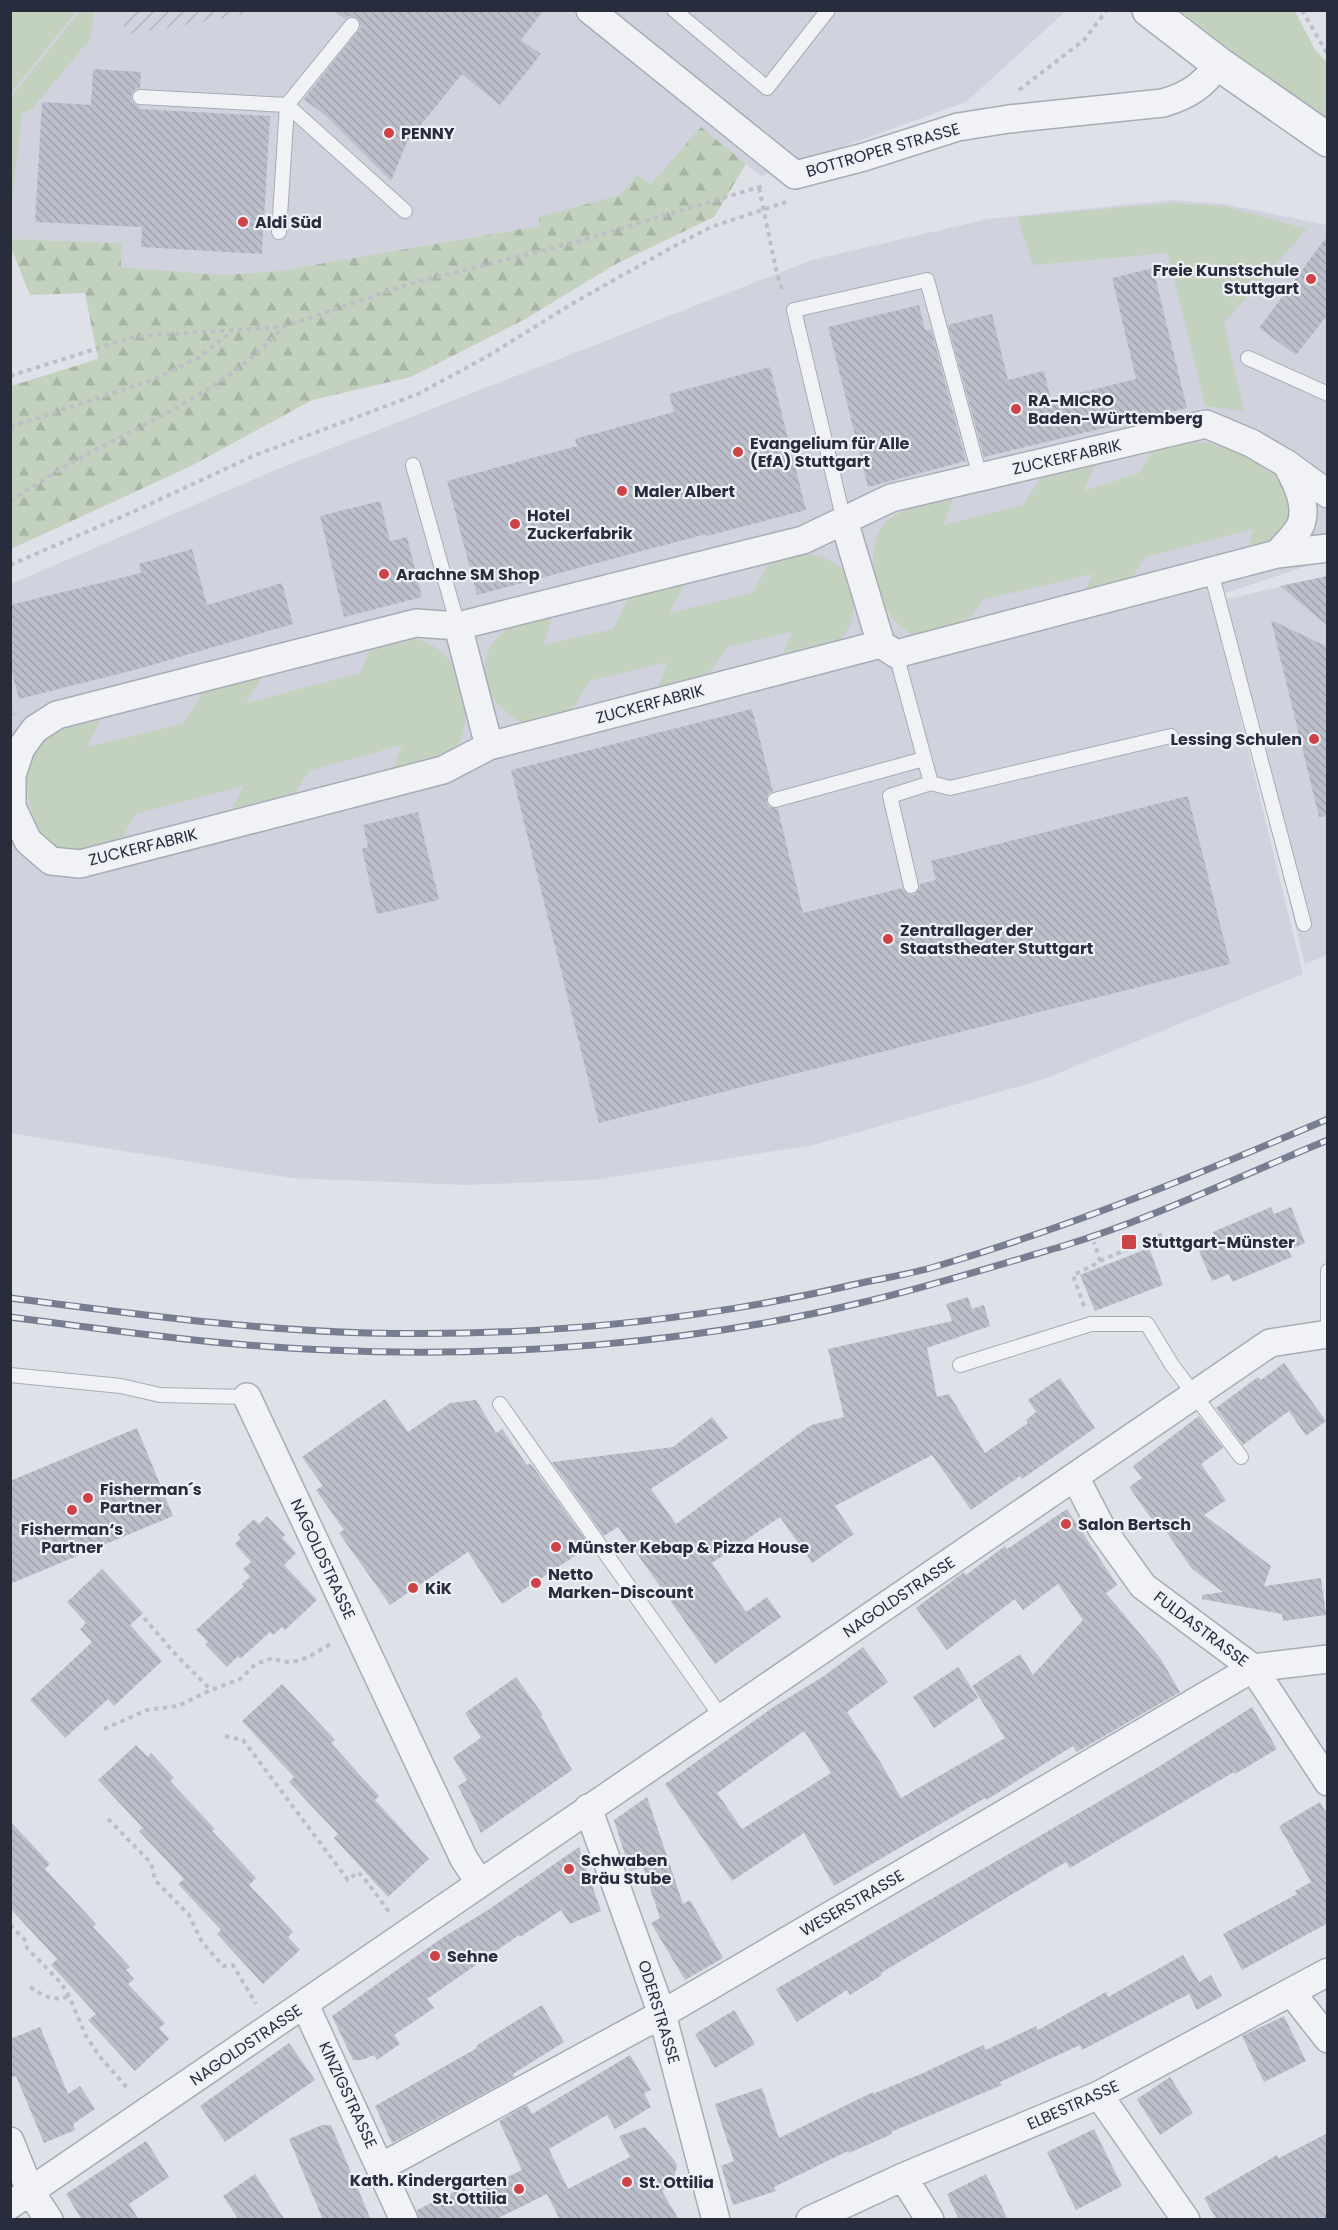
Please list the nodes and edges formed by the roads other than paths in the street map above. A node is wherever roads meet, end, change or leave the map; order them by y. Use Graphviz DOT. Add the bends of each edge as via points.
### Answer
graph roads {
  1 [pos="590,10"];
  2 [pos="674,10"];
  3 [pos="828,10"];
  4 [pos="1149,10"];
  5 [pos="352,25"];
  6 [pos="1219,64"];
  7 [pos="140,97"];
  8 [pos="287,105"];
  9 [pos="1328,140"];
  10 [pos="405,211"];
  11 [pos="279,232"];
  12 [pos="1248,358"];
  13 [pos="1328,394"];
  14 [pos="1287,464"];
  15 [pos="412,465"];
  16 [pos="980,477"];
  17 [pos="1328,494"];
  18 [pos="844,521"];
  19 [pos="1328,548"];
  20 [pos="1277,554"];
  21 [pos="1211,572"];
  22 [pos="458,626"];
  23 [pos="889,649"];
  24 [pos="1171,736"];
  25 [pos="489,746"];
  26 [pos="924,759"];
  27 [pos="931,783"];
  28 [pos="775,800"];
  29 [pos="911,886"];
  30 [pos="1304,924"];
  31 [pos="1328,1271"];
  32 [pos="1328,1322"];
  33 [pos="1328,1334"];
  34 [pos="960,1365"];
  35 [pos="10,1375"];
  36 [pos="1195,1394"];
  37 [pos="247,1397"];
  38 [pos="500,1404"];
  39 [pos="1241,1457"];
  40 [pos="1076,1477"];
  41 [pos="1328,1659"];
  42 [pos="1253,1668"];
  43 [pos="722,1718"];
  44 [pos="1328,1782"];
  45 [pos="588,1808"];
  46 [pos="480,1882"];
  47 [pos="1328,1972"];
  48 [pos="1291,1992"];
  49 [pos="305,2005"];
  50 [pos="662,2014"];
  51 [pos="1328,2039"];
  52 [pos="1099,2095"];
  53 [pos="10,2140"];
  54 [pos="381,2167"];
  55 [pos="903,2177"];
  56 [pos="20,2198"];
  57 [pos="49,2220"];
  58 [pos="404,2220"];
  59 [pos="716,2220"];
  60 [pos="810,2220"];
  61 [pos="930,2220"];
  62 [pos="1186,2220"];
  1 -- 6 [label="street, BOTTROPER STRASSE" via="795,175 958,127 1163,103 1199,87"];
  2 -- 3 [label="lane" via="767,88"];
  4 -- 6 [label="street"];
  5 -- 8 [label="lane"];
  6 -- 9 [label="street"];
  7 -- 8 [label="lane"];
  8 -- 10 [label="lane"];
  8 -- 11 [label="lane"];
  12 -- 13 [label="lane"];
  14 -- 16 [label="street, ZUCKERFABRIK" via="1251,442 1206,424"];
  14 -- 17 [label="street, ZUCKERFABRIK"];
  14 -- 20 [label="street" via="1302,502 1301,524"];
  15 -- 22 [label="lane"];
  16 -- 18 [label="street, ZUCKERFABRIK" via="891,498"];
  16 -- 18 [label="lane" via="927,280 794,310"];
  18 -- 22 [label="street, ZUCKERFABRIK" via="803,540"];
  18 -- 23 [label="street"];
  19 -- 20 [label="street, ZUCKERFABRIK"];
  20 -- 21 [label="street, ZUCKERFABRIK"];
  21 -- 23 [label="street, ZUCKERFABRIK"];
  21 -- 30 [label="lane"];
  22 -- 25 [label="street"];
  22 -- 25 [label="street, ZUCKERFABRIK" via="416,623 57,715 35,729 21,748 12,775 12,807 28,842 51,861 80,864 443,770"];
  23 -- 25 [label="street, ZUCKERFABRIK"];
  23 -- 26 [label="lane"];
  24 -- 27 [label="lane" via="950,788"];
  26 -- 27 [label="lane"];
  26 -- 28 [label="lane"];
  27 -- 29 [label="lane" via="890,796"];
  31 -- 32 [label="lane"];
  33 -- 36 [label="street, NAGOLDSTRASSE" via="1270,1343"];
  34 -- 36 [label="lane" via="1091,1324 1147,1324"];
  35 -- 37 [label="lane" via="121,1386 160,1395"];
  36 -- 39 [label="lane"];
  36 -- 40 [label="street, NAGOLDSTRASSE"];
  37 -- 46 [label="street, NAGOLDSTRASSE" via="464,1859"];
  38 -- 43 [label="lane"];
  40 -- 42 [label="street, FULDASTRASSE" via="1102,1529 1143,1586"];
  40 -- 43 [label="street, NAGOLDSTRASSE"];
  41 -- 42 [label="street, WESERSTRASSE"];
  42 -- 44 [label="street, FULDASTRASSE"];
  42 -- 50 [label="street, WESERSTRASSE"];
  43 -- 45 [label="street, NAGOLDSTRASSE"];
  45 -- 46 [label="street, NAGOLDSTRASSE"];
  45 -- 50 [label="street, ODERSTRASSE"];
  46 -- 49 [label="street, NAGOLDSTRASSE"];
  47 -- 48 [label="street, ELBESTRASSE"];
  48 -- 51 [label="street"];
  48 -- 52 [label="street, ELBESTRASSE"];
  49 -- 54 [label="street, KINZIGSTRASSE"];
  49 -- 56 [label="street, NAGOLDSTRASSE"];
  50 -- 54 [label="street, WESERSTRASSE"];
  50 -- 59 [label="street, ODERSTRASSE"];
  52 -- 55 [label="street, ELBESTRASSE"];
  52 -- 62 [label="street"];
  53 -- 56 [label="street"];
  54 -- 58 [label="street, KINZIGSTRASSE"];
  55 -- 60 [label="street, ELBESTRASSE"];
  55 -- 61 [label="street"];
  56 -- 57 [label="street"];
}
